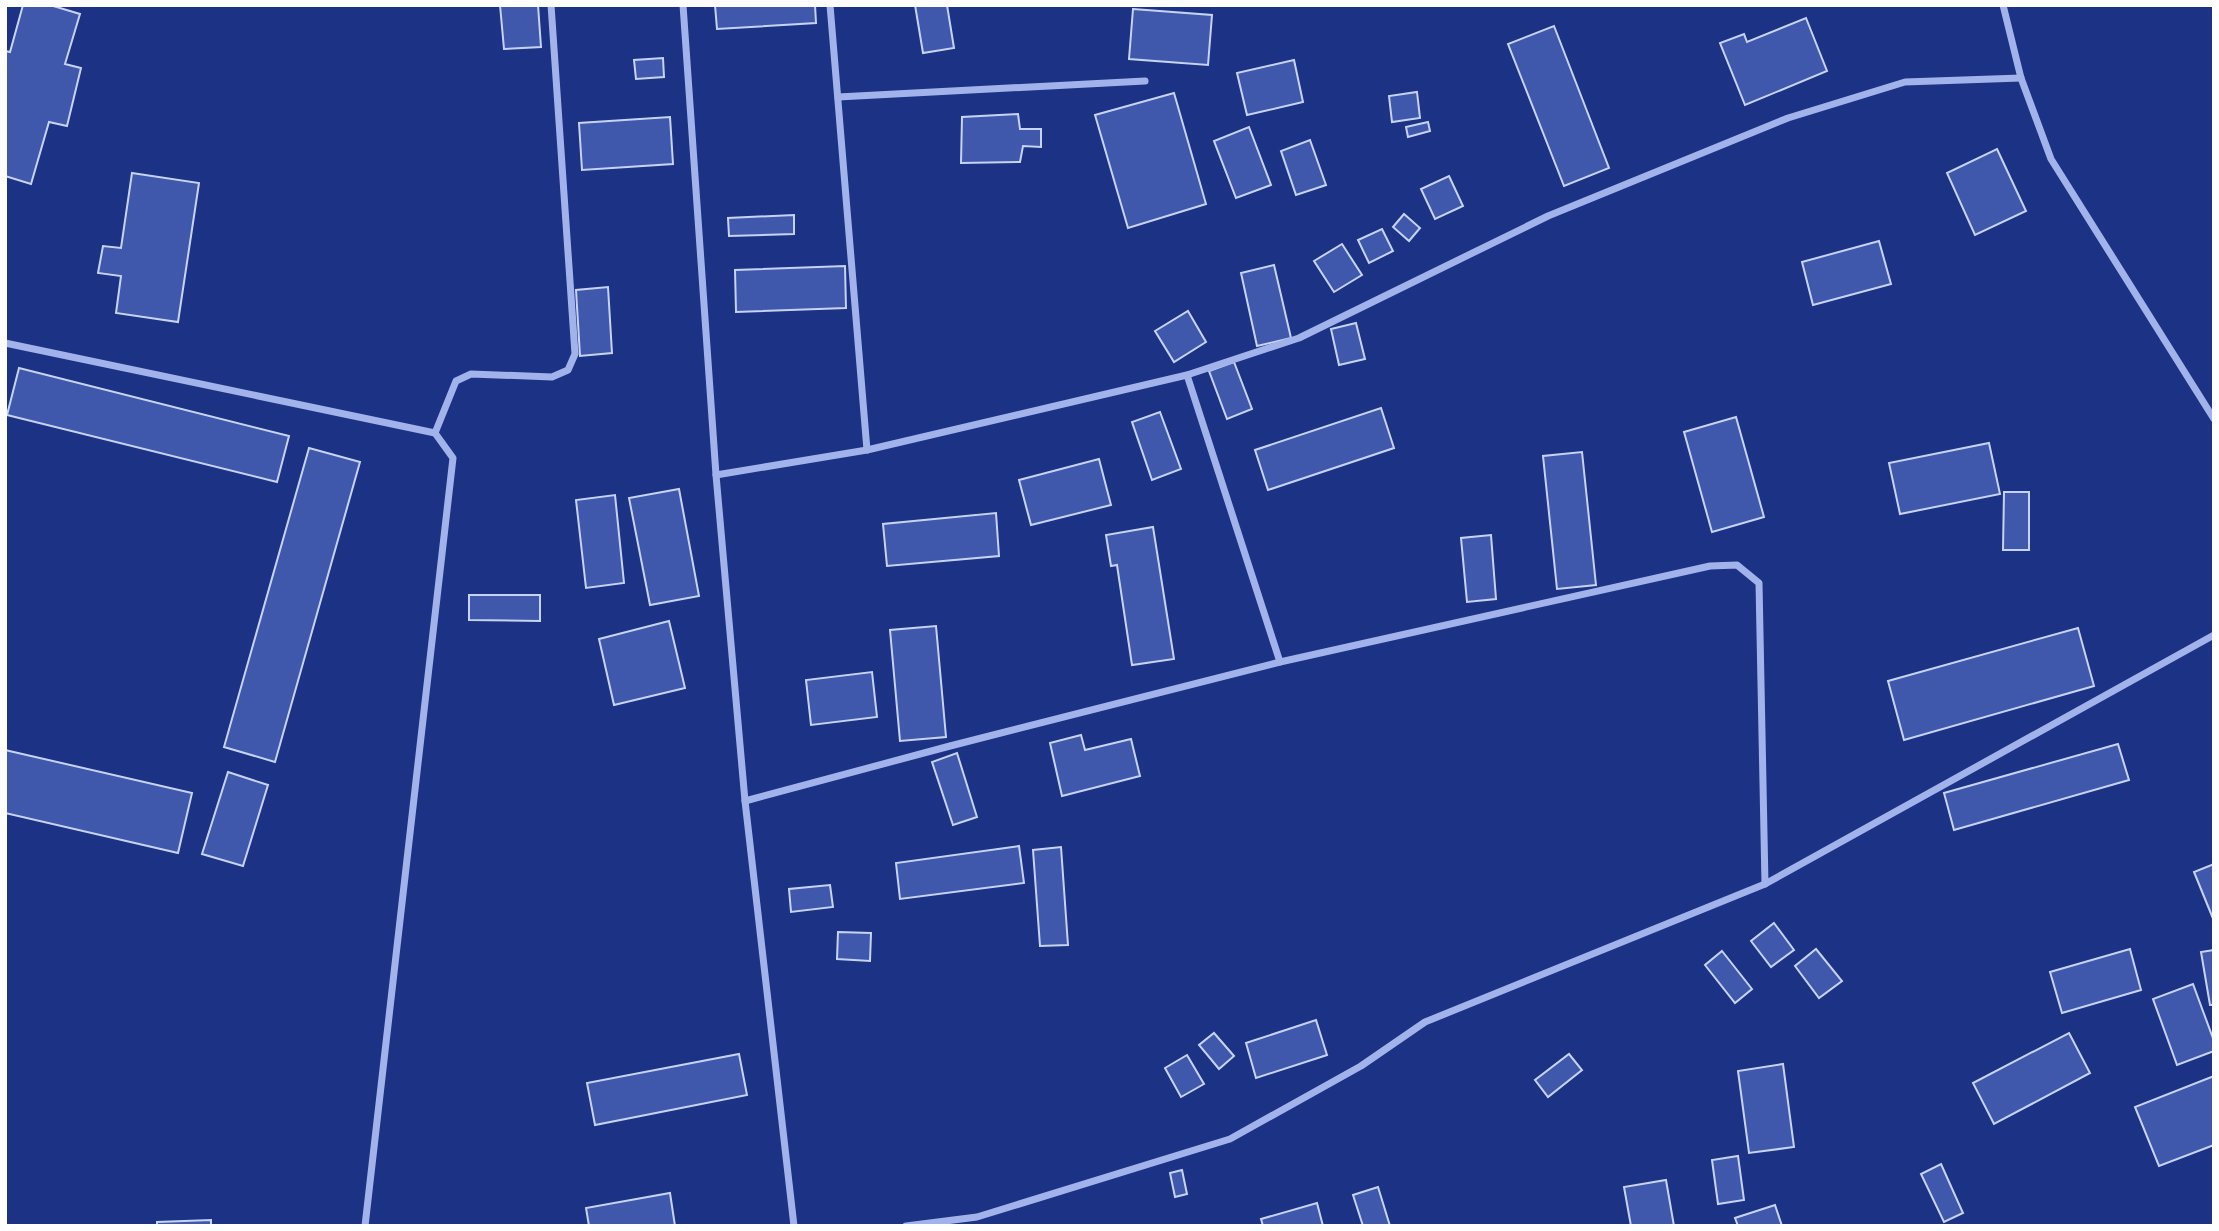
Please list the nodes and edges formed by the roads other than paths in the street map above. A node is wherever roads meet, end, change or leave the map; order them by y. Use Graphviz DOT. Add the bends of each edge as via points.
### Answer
graph roads {
  1 [pos="551,5"];
  2 [pos="683,5"];
  3 [pos="830,5"];
  4 [pos="2003,5"];
  5 [pos="2021,78"];
  6 [pos="1145,80"];
  7 [pos="838,97"];
  8 [pos="5,343"];
  9 [pos="1187,375"];
  10 [pos="2214,419"];
  11 [pos="435,433"];
  12 [pos="867,450"];
  13 [pos="716,475"];
  14 [pos="2214,635"];
  15 [pos="1280,662"];
  16 [pos="745,801"];
  17 [pos="1765,884"];
  18 [pos="977,1217"];
  19 [pos="365,1226"];
  20 [pos="794,1226"];
  21 [pos="906,1226"];
  22 [pos="982,1226"];
  1 -- 11 [label="street" via="575,354 568,370 552,377 471,374 456,381"];
  2 -- 13 [label="street"];
  3 -- 7 [label="street"];
  4 -- 5 [label="street"];
  5 -- 9 [label="street" via="1905,82 1788,118 1548,216 1299,338"];
  5 -- 10 [label="street" via="2051,159"];
  6 -- 7 [label="street"];
  7 -- 12 [label="street"];
  8 -- 11 [label="street"];
  9 -- 12 [label="street"];
  9 -- 15 [label="street"];
  11 -- 19 [label="street" via="453,458"];
  12 -- 13 [label="street"];
  13 -- 16 [label="street"];
  14 -- 17 [label="street"];
  15 -- 16 [label="street"];
  15 -- 17 [label="street" via="1710,566 1737,565 1759,583"];
  16 -- 20 [label="street"];
  17 -- 18 [label="street" via="1426,1022 1361,1066 1230,1139"];
  18 -- 21 [label="street"];
  18 -- 22 [label="street"];
}
